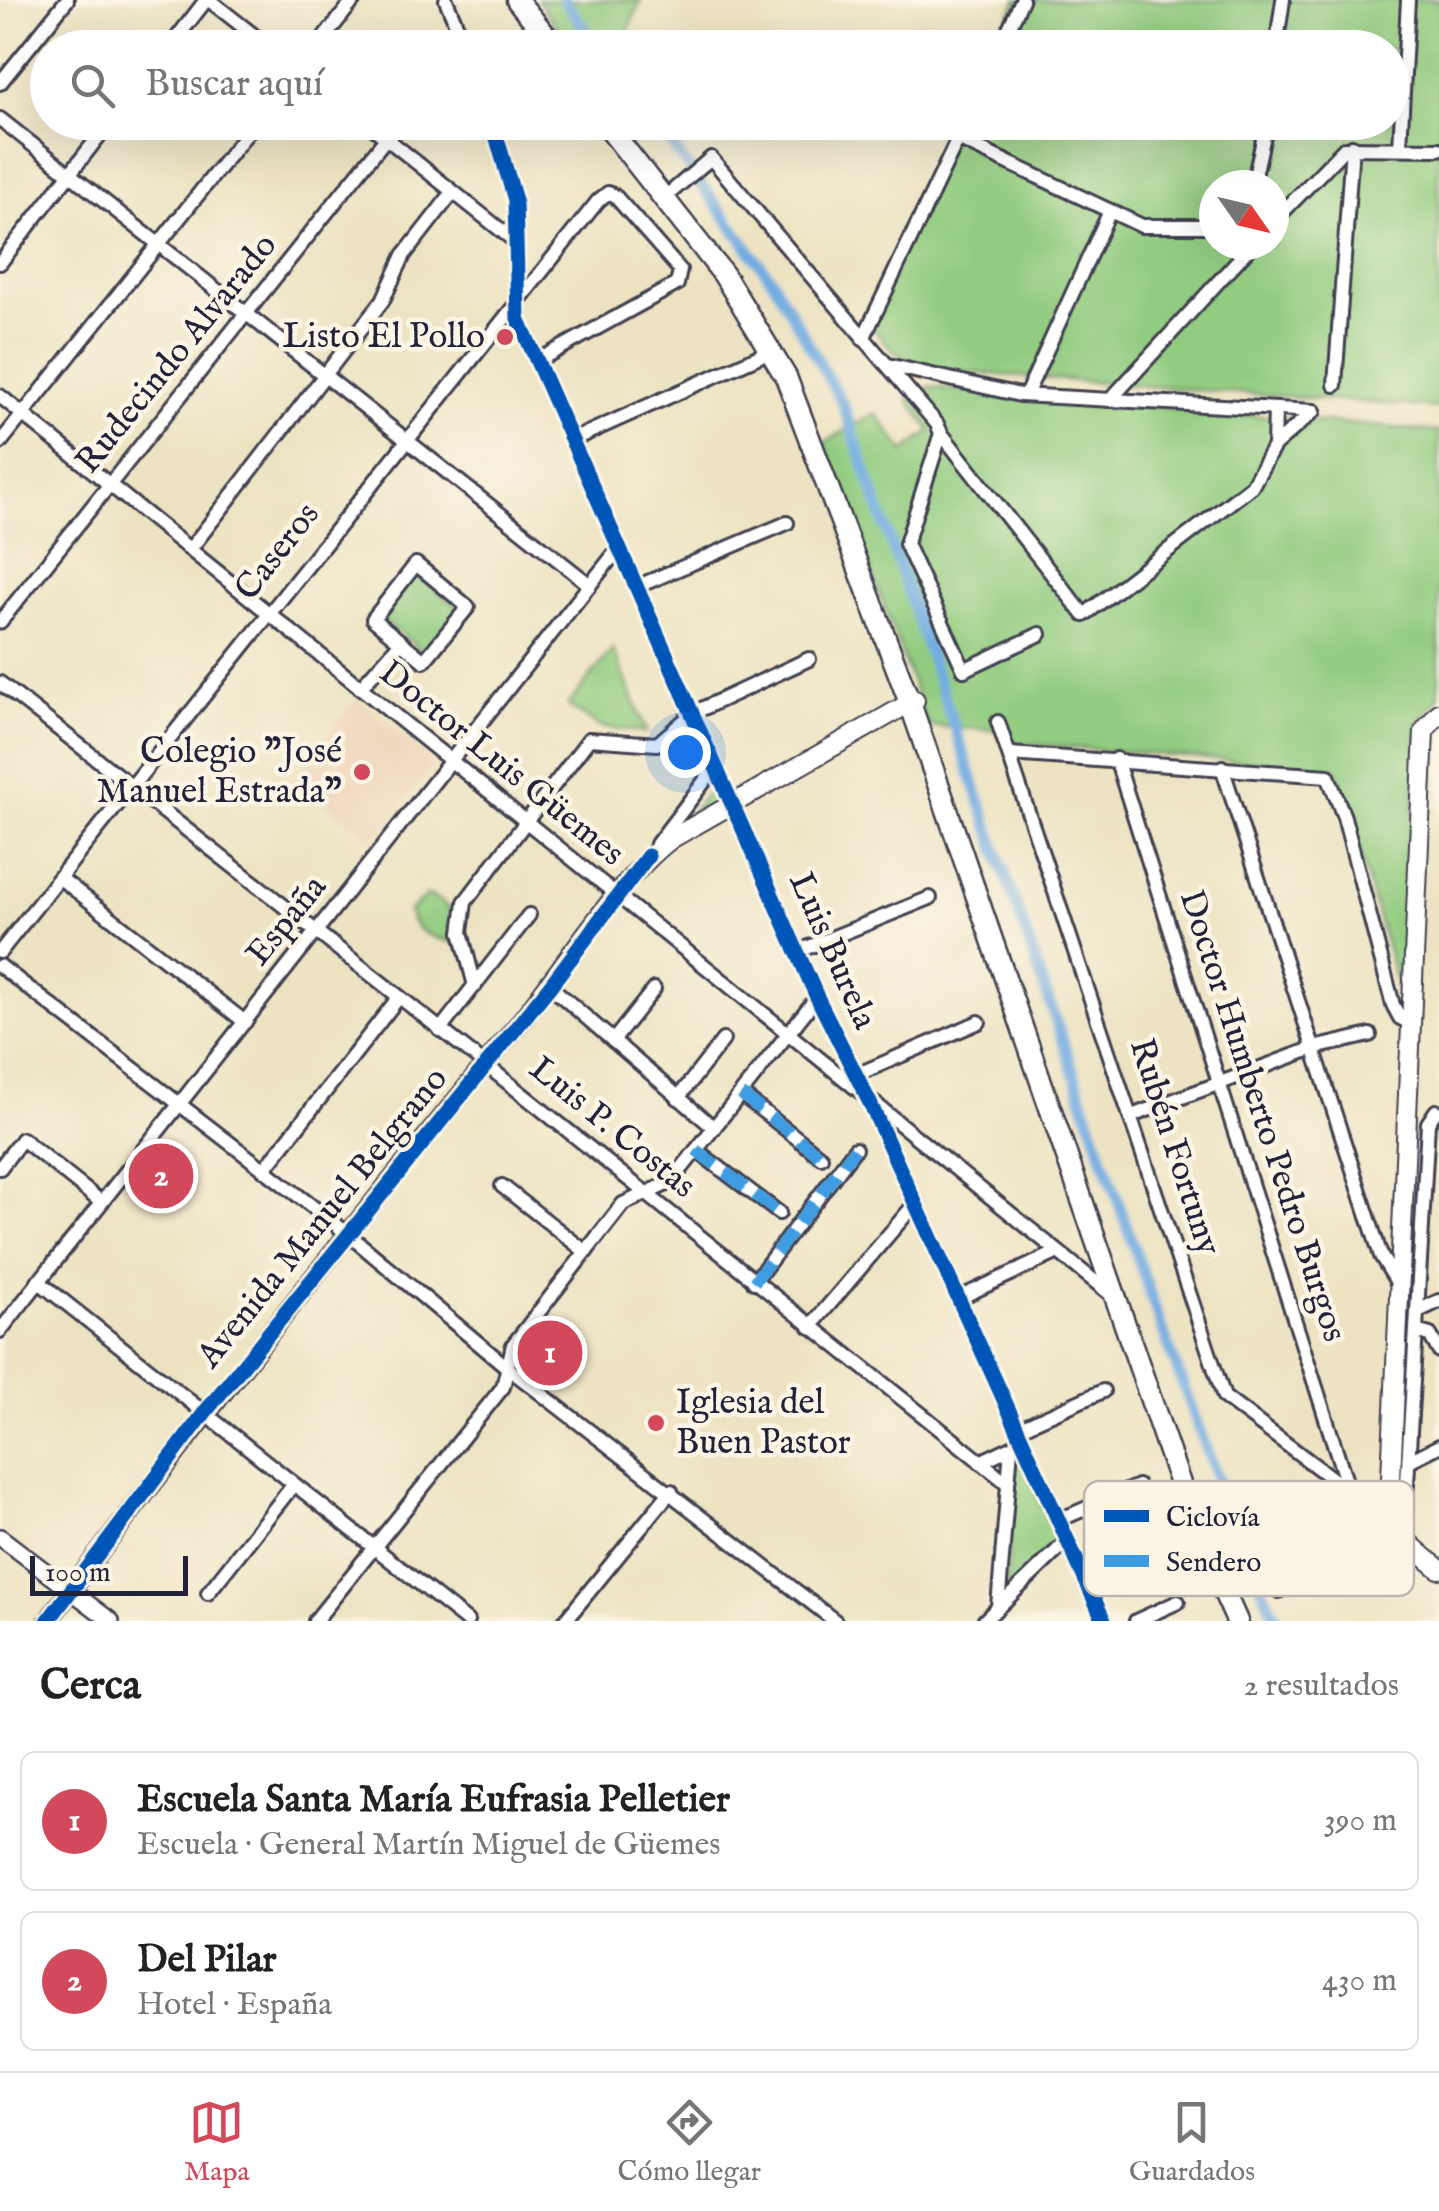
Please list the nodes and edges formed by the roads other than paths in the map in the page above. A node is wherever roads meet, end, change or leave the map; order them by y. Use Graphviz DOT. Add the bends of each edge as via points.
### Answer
graph roads {
  1 [pos="67,0"];
  2 [pos="207,0"];
  3 [pos="354,0"];
  4 [pos="446,0"];
  5 [pos="508,0"];
  6 [pos="517,0"];
  7 [pos="1022,0"];
  8 [pos="1282,0"];
  9 [pos="1408,0"];
  10 [pos="43,30"];
  11 [pos="183,30"];
  12 [pos="246,30"];
  13 [pos="330,30"];
  14 [pos="457,30"];
  15 [pos="530,30"];
  16 [pos="541,30"];
  17 [pos="1008,30"];
  18 [pos="1278,30"];
  19 [pos="1406,30"];
  20 [pos="30,46"];
  21 [pos="0,83"];
  22 [pos="0,119"];
  23 [pos="96,140"];
  24 [pos="242,140"];
  25 [pos="385,140"];
  26 [pos="387,140"];
  27 [pos="497,140"];
  28 [pos="619,140"];
  29 [pos="627,140"];
  30 [pos="958,140"];
  31 [pos="960,140"];
  32 [pos="1263,140"];
  33 [pos="1400,140"];
  34 [pos="1352,146"];
  35 [pos="1400,147"];
  36 [pos="1439,149"];
  37 [pos="1256,170"];
  38 [pos="69,176"];
  39 [pos="453,192"];
  40 [pos="666,196"];
  41 [pos="1289,205"];
  42 [pos="1110,211"];
  43 [pos="1199,226"];
  44 [pos="517,242"];
  45 [pos="158,244"];
  46 [pos="1238,260"];
  47 [pos="0,263"];
  48 [pos="518,302"];
  49 [pos="248,313"];
  50 [pos="863,339"];
  51 [pos="773,350"];
  52 [pos="537,361"];
  53 [pos="885,365"];
  54 [pos="325,372"];
  55 [pos="1335,385"];
  56 [pos="1026,395"];
  57 [pos="0,396"];
  58 [pos="1110,400"];
  59 [pos="1276,409"];
  60 [pos="23,414"];
  61 [pos="941,433"];
  62 [pos="408,437"];
  63 [pos="574,440"];
  64 [pos="0,443"];
  65 [pos="1274,446"];
  66 [pos="111,484"];
  67 [pos="788,523"];
  68 [pos="192,548"];
  69 [pos="619,548"];
  70 [pos="590,585"];
  71 [pos="636,586"];
  72 [pos="268,612"];
  73 [pos="0,622"];
  74 [pos="1040,634"];
  75 [pos="400,642"];
  76 [pos="808,659"];
  77 [pos="0,683"];
  78 [pos="360,688"];
  79 [pos="913,702"];
  80 [pos="693,713"];
  81 [pos="1439,713"];
  82 [pos="998,722"];
  83 [pos="1009,754"];
  84 [pos="1116,759"];
  85 [pos="454,761"];
  86 [pos="716,766"];
  87 [pos="1222,767"];
  88 [pos="132,786"];
  89 [pos="732,804"];
  90 [pos="526,820"];
  91 [pos="648,856"];
  92 [pos="60,878"];
  93 [pos="618,897"];
  94 [pos="930,898"];
  95 [pos="529,914"];
  96 [pos="316,932"];
  97 [pos="0,952"];
  98 [pos="799,952"];
  99 [pos="0,966"];
  100 [pos="474,986"];
  101 [pos="550,986"];
  102 [pos="654,989"];
  103 [pos="399,997"];
  104 [pos="817,998"];
  105 [pos="246,1022"];
  106 [pos="979,1022"];
  107 [pos="1408,1022"];
  108 [pos="440,1030"];
  109 [pos="1370,1035"];
  110 [pos="787,1036"];
  111 [pos="723,1040"];
  112 [pos="613,1041"];
  113 [pos="1314,1048"];
  114 [pos="486,1064"];
  115 [pos="856,1076"];
  116 [pos="1220,1083"];
  117 [pos="741,1094"];
  118 [pos="678,1098"];
  119 [pos="180,1103"];
  120 [pos="870,1103"];
  121 [pos="1438,1113"];
  122 [pos="1134,1115"];
  123 [pos="714,1128"];
  124 [pos="855,1149"];
  125 [pos="696,1150"];
  126 [pos="821,1157"];
  127 [pos="0,1168"];
  128 [pos="264,1170"];
  129 [pos="502,1186"];
  130 [pos="646,1194"];
  131 [pos="101,1202"];
  132 [pos="914,1205"];
  133 [pos="779,1213"];
  134 [pos="348,1234"];
  135 [pos="586,1252"];
  136 [pos="1058,1252"];
  137 [pos="38,1281"];
  138 [pos="754,1282"];
  139 [pos="1398,1284"];
  140 [pos="957,1298"];
  141 [pos="1117,1299"];
  142 [pos="1439,1300"];
  143 [pos="1418,1311"];
  144 [pos="810,1326"];
  145 [pos="0,1331"];
  146 [pos="1416,1331"];
  147 [pos="1439,1350"];
  148 [pos="508,1368"];
  149 [pos="1102,1391"];
  150 [pos="206,1410"];
  151 [pos="1021,1435"];
  152 [pos="1439,1446"];
  153 [pos="1010,1448"];
  154 [pos="1409,1461"];
  155 [pos="980,1462"];
  156 [pos="1179,1481"];
  157 [pos="1191,1481"];
  158 [pos="1337,1481"];
  159 [pos="1351,1481"];
  160 [pos="1392,1481"];
  161 [pos="1408,1481"];
  162 [pos="1006,1482"];
  163 [pos="294,1484"];
  164 [pos="671,1491"];
  165 [pos="1084,1509"];
  166 [pos="1059,1520"];
  167 [pos="0,1537"];
  168 [pos="1068,1541"];
  169 [pos="374,1548"];
  170 [pos="1414,1548"];
  171 [pos="1439,1569"];
  172 [pos="1084,1577"];
  173 [pos="71,1590"];
  174 [pos="208,1594"];
  175 [pos="1093,1596"];
  176 [pos="1225,1596"];
  177 [pos="1238,1596"];
  178 [pos="1178,1602"];
  179 [pos="998,1607"];
  180 [pos="829,1619"];
  181 [pos="48,1621"];
  182 [pos="112,1621"];
  183 [pos="316,1621"];
  184 [pos="467,1621"];
  185 [pos="565,1621"];
  186 [pos="984,1621"];
  187 [pos="1104,1621"];
  188 [pos="1136,1621"];
  189 [pos="1236,1621"];
  190 [pos="1249,1621"];
  1 -- 10 [label="street"];
  2 -- 11 [label="street"];
  2 -- 12 [label="street"];
  3 -- 13 [label="street"];
  4 -- 14 [label="street"];
  5 -- 15 [label="main road"];
  6 -- 16 [label="main road"];
  7 -- 17 [label="street"];
  8 -- 18 [label="street"];
  9 -- 19 [label="street"];
  20 -- 21 [label="street"];
  22 -- 38 [label="street"];
  23 -- 38 [label="street"];
  24 -- 45 [label="street"];
  25 -- 49 [label="street, Rudecindo Alvarado"];
  26 -- 39 [label="street"];
  27 -- 44 [label="street, Luis Burela" via="515,200"];
  28 -- 40 [label="main road"];
  29 -- 40 [label="main road"];
  30 -- 50 [label="street"];
  31 -- 42 [label="street"];
  32 -- 37 [label="street"];
  33 -- 35 [label="street"];
  34 -- 35 [label="street"];
  34 -- 41 [label="street"];
  34 -- 55 [label="street"];
  35 -- 36 [label="street"];
  38 -- 45 [label="street"];
  38 -- 47 [label="street"];
  39 -- 44 [label="street"];
  39 -- 54 [label="street" via="404,255 383,300"];
  40 -- 50 [label="street" via="711,158"];
  40 -- 51 [label="main road"];
  40 -- 79 [label="main road" via="779,351 832,472"];
  42 -- 43 [label="street" via="1142,226"];
  42 -- 56 [label="street"];
  44 -- 48 [label="street, Luis Burela"];
  45 -- 49 [label="street"];
  45 -- 60 [label="street"];
  46 -- 58 [label="street"];
  48 -- 52 [label="street, Luis Burela"];
  48 -- 52 [label="street, Caseros" via="608,193 681,277 671,290"];
  48 -- 62 [label="street, Caseros"];
  49 -- 54 [label="street"];
  49 -- 66 [label="street, Rudecindo Alvarado"];
  50 -- 53 [label="street"];
  51 -- 63 [label="street"];
  51 -- 79 [label="main road"];
  52 -- 63 [label="street, Luis Burela"];
  53 -- 56 [label="street"];
  53 -- 61 [label="street"];
  54 -- 62 [label="street"];
  54 -- 68 [label="street"];
  56 -- 58 [label="street"];
  57 -- 60 [label="street, Doctor Luis Güemes"];
  58 -- 59 [label="street"];
  59 -- 65 [label="street"];
  59 -- 65 [label="street" via="1314,412"];
  60 -- 64 [label="street"];
  60 -- 66 [label="street, Doctor Luis Güemes"];
  61 -- 65 [label="street" via="1084,615 1252,486"];
  61 -- 74 [label="street" via="906,544 964,670"];
  62 -- 70 [label="street"];
  62 -- 72 [label="street, Caseros"];
  63 -- 69 [label="street, Luis Burela"];
  66 -- 68 [label="street, Doctor Luis Güemes"];
  66 -- 73 [label="street, Rudecindo Alvarado"];
  67 -- 71 [label="street"];
  68 -- 72 [label="street, Doctor Luis Güemes"];
  69 -- 70 [label="street, España"];
  69 -- 71 [label="street, Luis Burela"];
  70 -- 85 [label="street, España"];
  71 -- 80 [label="street, Luis Burela"];
  72 -- 78 [label="street, Doctor Luis Güemes"];
  72 -- 88 [label="street, Caseros"];
  75 -- 75 [label="street" via="373,619 416,564 468,608 424,661"];
  75 -- 78 [label="street"];
  76 -- 80 [label="street"];
  77 -- 88 [label="street, Luis P. Costas"];
  78 -- 85 [label="street, Doctor Luis Güemes"];
  79 -- 89 [label="main road"];
  79 -- 141 [label="main road"];
  79 -- 157 [label="main road"];
  80 -- 86 [label="street, Luis Burela"];
  80 -- 90 [label="street" via="657,744 588,738"];
  81 -- 107 [label="main road" via="1424,731"];
  82 -- 83 [label="street, Rubén Fortuny"];
  83 -- 84 [label="street"];
  83 -- 122 [label="street, Rubén Fortuny"];
  84 -- 87 [label="street"];
  84 -- 116 [label="street, Doctor Humberto Pedro Burgos"];
  85 -- 90 [label="street, Doctor Luis Güemes"];
  85 -- 96 [label="street, España"];
  86 -- 89 [label="street, Luis Burela"];
  86 -- 91 [label="street, Avenida Manuel Belgrano"];
  87 -- 107 [label="street" via="1328,776 1394,1006"];
  87 -- 113 [label="street"];
  88 -- 92 [label="street, Caseros"];
  88 -- 96 [label="street, Luis P. Costas"];
  89 -- 91 [label="main road"];
  89 -- 98 [label="street, Luis Burela"];
  90 -- 93 [label="street, Doctor Luis Güemes"];
  90 -- 100 [label="street" via="460,916"];
  91 -- 93 [label="main road, Avenida Manuel Belgrano"];
  92 -- 97 [label="street, Caseros"];
  92 -- 105 [label="street"];
  93 -- 101 [label="main road, Avenida Manuel Belgrano"];
  93 -- 110 [label="street, Doctor Luis Güemes"];
  94 -- 98 [label="street"];
  95 -- 100 [label="street"];
  96 -- 103 [label="street, Luis P. Costas"];
  96 -- 105 [label="street, España"];
  98 -- 104 [label="street, Luis Burela"];
  99 -- 119 [label="street"];
  100 -- 108 [label="street"];
  101 -- 112 [label="street"];
  101 -- 114 [label="main road, Avenida Manuel Belgrano"];
  102 -- 112 [label="street"];
  103 -- 108 [label="street, Luis P. Costas"];
  103 -- 128 [label="street"];
  104 -- 110 [label="street"];
  104 -- 115 [label="street, Luis Burela"];
  105 -- 119 [label="street, España"];
  106 -- 115 [label="street"];
  107 -- 139 [label="main road"];
  108 -- 114 [label="street, Luis P. Costas"];
  109 -- 113 [label="street"];
  110 -- 117 [label="street"];
  110 -- 120 [label="street, Doctor Luis Güemes"];
  111 -- 118 [label="street"];
  112 -- 118 [label="street"];
  113 -- 116 [label="street"];
  113 -- 139 [label="street" via="1381,1256"];
  114 -- 130 [label="street, Luis P. Costas"];
  114 -- 134 [label="main road, Avenida Manuel Belgrano"];
  115 -- 120 [label="street, Luis Burela"];
  116 -- 122 [label="street"];
  116 -- 159 [label="street, Doctor Humberto Pedro Burgos"];
  117 -- 123 [label="street"];
  117 -- 126 [label="street"];
  118 -- 123 [label="street"];
  119 -- 128 [label="street"];
  119 -- 131 [label="street, España"];
  120 -- 132 [label="street, Luis Burela"];
  120 -- 136 [label="street, Doctor Luis Güemes"];
  121 -- 143 [label="street" via="1428,1122"];
  122 -- 158 [label="street, Rubén Fortuny" via="1224,1397"];
  123 -- 125 [label="street"];
  124 -- 138 [label="street"];
  125 -- 130 [label="street" via="670,1182"];
  125 -- 133 [label="street"];
  127 -- 131 [label="street" via="22,1139"];
  128 -- 134 [label="street"];
  129 -- 135 [label="street"];
  130 -- 135 [label="street" via="623,1204"];
  130 -- 138 [label="street, Luis P. Costas"];
  131 -- 137 [label="street, España"];
  132 -- 140 [label="street, Luis Burela"];
  132 -- 144 [label="street"];
  134 -- 148 [label="street"];
  134 -- 150 [label="main road, Avenida Manuel Belgrano"];
  135 -- 148 [label="street" via="513,1346"];
  136 -- 140 [label="street"];
  136 -- 141 [label="street, Doctor Luis Güemes"];
  137 -- 145 [label="street, España"];
  137 -- 150 [label="street"];
  138 -- 144 [label="street, Luis P. Costas"];
  139 -- 160 [label="main road"];
  140 -- 151 [label="street, Luis Burela"];
  141 -- 156 [label="main road"];
  142 -- 143 [label="street"];
  143 -- 146 [label="street"];
  144 -- 155 [label="street, Luis P. Costas"];
  146 -- 147 [label="street" via="1430,1336"];
  146 -- 154 [label="street"];
  148 -- 164 [label="street"];
  148 -- 169 [label="street" via="503,1387"];
  149 -- 151 [label="street"];
  150 -- 163 [label="street"];
  150 -- 173 [label="main road, Avenida Manuel Belgrano"];
  151 -- 153 [label="street"];
  151 -- 166 [label="street, Luis Burela"];
  152 -- 154 [label="street"];
  153 -- 155 [label="street"];
  153 -- 162 [label="street"];
  154 -- 161 [label="street"];
  155 -- 162 [label="street, Luis P. Costas"];
  162 -- 179 [label="street"];
  163 -- 169 [label="street"];
  163 -- 174 [label="street"];
  164 -- 180 [label="street"];
  164 -- 185 [label="street"];
  165 -- 166 [label="street"];
  166 -- 168 [label="street, Luis Burela"];
  167 -- 173 [label="street"];
  168 -- 172 [label="street, Luis Burela"];
  168 -- 179 [label="street"];
  169 -- 183 [label="street"];
  169 -- 184 [label="street"];
  170 -- 171 [label="main road"];
  173 -- 181 [label="main road, Avenida Manuel Belgrano"];
  173 -- 182 [label="street"];
  175 -- 187 [label="street, Luis Burela"];
  176 -- 189 [label="main road"];
  177 -- 190 [label="main road"];
  178 -- 188 [label="street"];
  179 -- 186 [label="street"];
}
